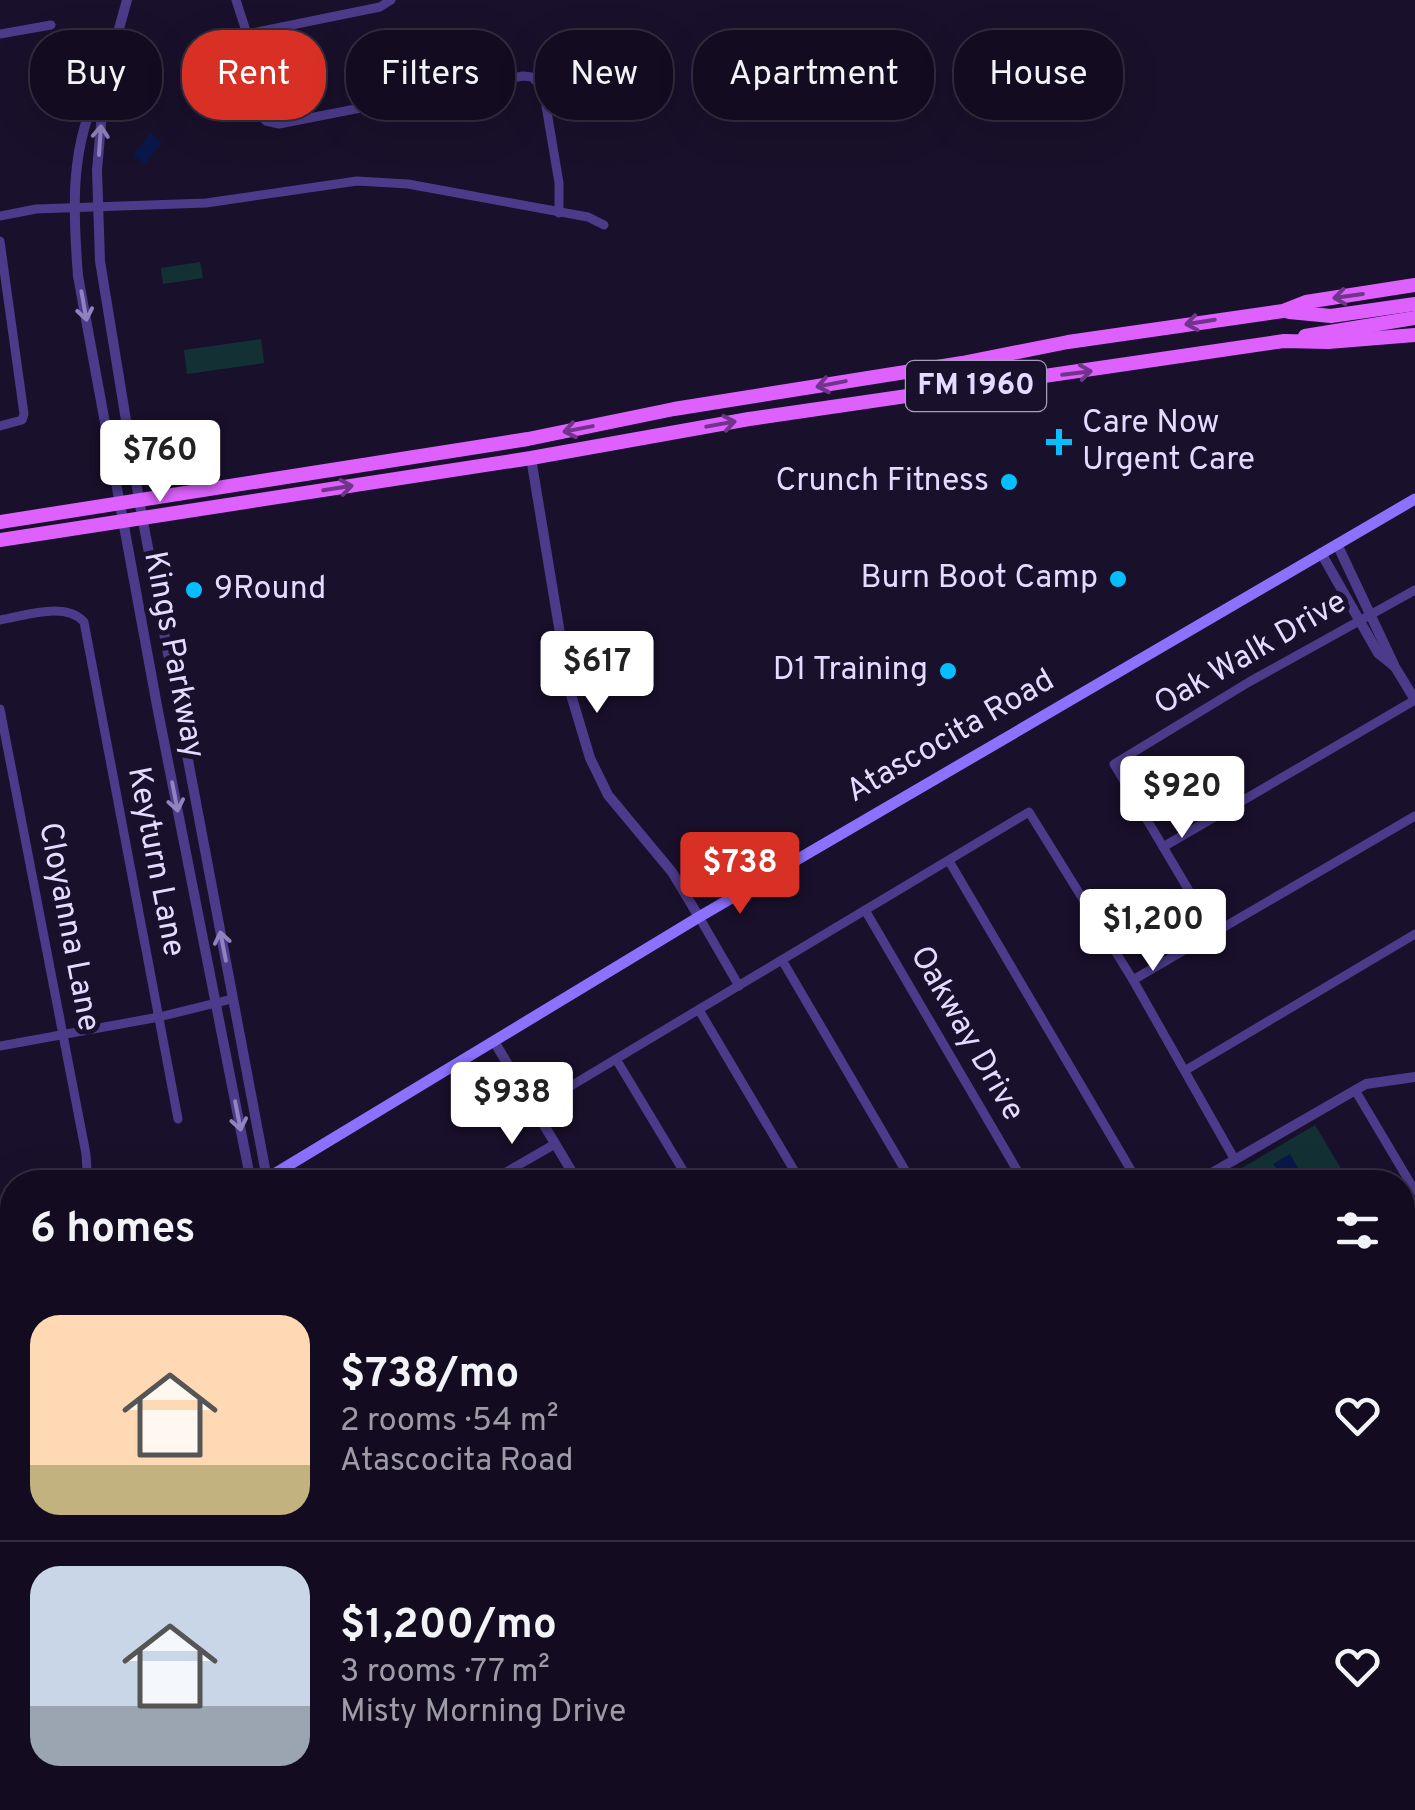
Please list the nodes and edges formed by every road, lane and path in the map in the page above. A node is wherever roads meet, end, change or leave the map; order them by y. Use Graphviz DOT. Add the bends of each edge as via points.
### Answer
graph roads {
  1 [pos="127,0"];
  2 [pos="236,0"];
  3 [pos="391,0"];
  4 [pos="51,25"];
  5 [pos="119,30"];
  6 [pos="246,30"];
  7 [pos="267,30"];
  8 [pos="0,34"];
  9 [pos="326,115"];
  10 [pos="87,120"];
  11 [pos="102,120"];
  12 [pos="266,120"];
  13 [pos="299,120"];
  14 [pos="75,209"];
  15 [pos="99,209"];
  16 [pos="559,213"];
  17 [pos="0,216"];
  18 [pos="604,225"];
  19 [pos="0,241"];
  20 [pos="1415,285"];
  21 [pos="1415,304"];
  22 [pos="1283,312"];
  23 [pos="1415,318"];
  24 [pos="1415,336"];
  25 [pos="1284,341"];
  26 [pos="119,376"];
  27 [pos="97,380"];
  28 [pos="0,426"];
  29 [pos="530,458"];
  30 [pos="1415,498"];
  31 [pos="139,500"];
  32 [pos="120,504"];
  33 [pos="142,518"];
  34 [pos="123,521"];
  35 [pos="0,522"];
  36 [pos="0,540"];
  37 [pos="1338,544"];
  38 [pos="1321,553"];
  39 [pos="1415,590"];
  40 [pos="1372,614"];
  41 [pos="0,620"];
  42 [pos="1357,621"];
  43 [pos="1395,667"];
  44 [pos="1415,700"];
  45 [pos="0,715"];
  46 [pos="1415,816"];
  47 [pos="1163,847"];
  48 [pos="949,860"];
  49 [pos="866,910"];
  50 [pos="699,918"];
  51 [pos="1214,933"];
  52 [pos="1415,934"];
  53 [pos="782,960"];
  54 [pos="1134,980"];
  55 [pos="739,986"];
  56 [pos="232,999"];
  57 [pos="216,1004"];
  58 [pos="699,1010"];
  59 [pos="159,1017"];
  60 [pos="63,1034"];
  61 [pos="495,1044"];
  62 [pos="0,1046"];
  63 [pos="616,1059"];
  64 [pos="1186,1070"];
  65 [pos="1415,1077"];
  66 [pos="1355,1090"];
  67 [pos="534,1108"];
  68 [pos="178,1119"];
  69 [pos="555,1144"];
  70 [pos="1235,1160"];
  71 [pos="87,1170"];
  72 [pos="249,1170"];
  73 [pos="262,1170"];
  74 [pos="283,1170"];
  75 [pos="510,1170"];
  76 [pos="571,1170"];
  77 [pos="683,1170"];
  78 [pos="794,1170"];
  79 [pos="905,1170"];
  80 [pos="1017,1170"];
  81 [pos="1131,1170"];
  82 [pos="1217,1170"];
  83 [pos="1403,1170"];
  1 -- 5 [label="street, Kings Parkway"];
  2 -- 6 [label="street"];
  3 -- 7 [label="street"];
  4 -- 8 [label="street"];
  9 -- 16 [label="street" via="532,78 543,88"];
  10 -- 14 [label="street, Kings Parkway"];
  15 -- 11 [label="street, Kings Parkway, one-way"];
  12 -- 13 [label="street"];
  14 -- 15 [label="street"];
  14 -- 17 [label="street"];
  14 -- 27 [label="street, Kings Parkway, one-way" via="78,276"];
  15 -- 16 [label="street" via="206,203 356,181 408,184"];
  15 -- 26 [label="street, Kings Parkway" via="100,261"];
  16 -- 18 [label="street"];
  19 -- 28 [label="street" via="24,405 22,420"];
  20 -- 22 [label="main road, FM 1960 / FM 1960, one-way" via="1306,302"];
  21 -- 22 [label="main road" via="1331,316"];
  22 -- 31 [label="main road, FM 1960 / FM 1960, one-way" via="1068,342"];
  23 -- 25 [label="main road"];
  24 -- 25 [label="main road, FM 1960 / FM 1960"];
  29 -- 25 [label="main road, FM 1960 / FM 1960, one-way" via="766,416"];
  26 -- 27 [label="street"];
  26 -- 31 [label="street, Kings Parkway"];
  27 -- 32 [label="street, Kings Parkway"];
  33 -- 29 [label="main road, FM 1960 / FM 1960, one-way"];
  29 -- 50 [label="street" via="569,688 590,758 608,795 672,872"];
  30 -- 37 [label="main road, Atascocita Road"];
  31 -- 32 [label="main road, FM 1960 / FM 1960"];
  31 -- 33 [label="street, Kings Parkway"];
  32 -- 34 [label="street, Kings Parkway"];
  32 -- 35 [label="main road, FM 1960 / FM 1960"];
  33 -- 34 [label="main road, FM 1960 / FM 1960"];
  56 -- 33 [label="street, Kings Parkway, one-way"];
  34 -- 36 [label="main road, FM 1960 / FM 1960"];
  34 -- 57 [label="street, Kings Parkway, one-way"];
  37 -- 38 [label="main road, Atascocita Road"];
  37 -- 40 [label="street"];
  38 -- 42 [label="street"];
  38 -- 50 [label="main road, Atascocita Road"];
  39 -- 40 [label="street, Oak Walk Drive"];
  40 -- 42 [label="street, Oak Walk Drive"];
  40 -- 43 [label="street"];
  41 -- 59 [label="street, Keyturn Lane" via="64,610 79,616 86,632"];
  42 -- 43 [label="street"];
  42 -- 47 [label="street, Oak Walk Drive" via="1114,764"];
  43 -- 44 [label="street"];
  44 -- 47 [label="street"];
  45 -- 60 [label="street, Cloyanna Lane"];
  46 -- 51 [label="street"];
  47 -- 51 [label="street"];
  48 -- 49 [label="street"];
  48 -- 54 [label="street" via="1030,812"];
  48 -- 81 [label="street"];
  49 -- 53 [label="street"];
  49 -- 80 [label="street, Oakway Drive"];
  50 -- 55 [label="street"];
  50 -- 61 [label="main road, Atascocita Road"];
  51 -- 54 [label="street"];
  52 -- 64 [label="street"];
  53 -- 55 [label="street"];
  53 -- 79 [label="street"];
  54 -- 64 [label="street"];
  55 -- 58 [label="street"];
  56 -- 57 [label="street"];
  56 -- 73 [label="street, Kings Parkway"];
  57 -- 59 [label="street"];
  57 -- 72 [label="street, Kings Parkway, one-way"];
  58 -- 63 [label="street"];
  58 -- 78 [label="street"];
  59 -- 60 [label="street"];
  59 -- 68 [label="street, Keyturn Lane"];
  60 -- 62 [label="street"];
  60 -- 71 [label="street, Cloyanna Lane"];
  61 -- 67 [label="street"];
  61 -- 74 [label="main road, Atascocita Road"];
  63 -- 67 [label="street"];
  63 -- 77 [label="street"];
  64 -- 70 [label="street"];
  65 -- 66 [label="street"];
  66 -- 70 [label="street"];
  66 -- 83 [label="street"];
  67 -- 69 [label="street"];
  69 -- 75 [label="street"];
  69 -- 76 [label="street"];
  70 -- 82 [label="street"];
}
